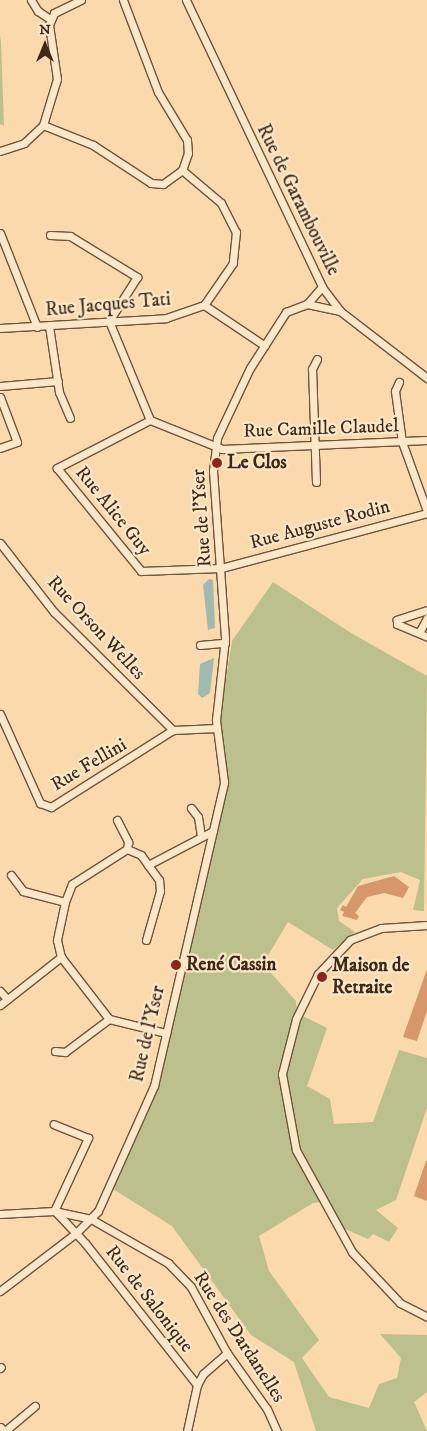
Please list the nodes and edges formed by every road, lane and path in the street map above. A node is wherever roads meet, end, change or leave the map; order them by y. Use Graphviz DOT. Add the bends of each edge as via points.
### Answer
graph roads {
  1 [pos="31,0"];
  2 [pos="81,0"];
  3 [pos="123,0"];
  4 [pos="186,0"];
  5 [pos="50,19"];
  6 [pos="43,125"];
  7 [pos="0,151"];
  8 [pos="182,170"];
  9 [pos="0,233"];
  10 [pos="50,235"];
  11 [pos="322,287"];
  12 [pos="307,304"];
  13 [pos="204,305"];
  14 [pos="340,311"];
  15 [pos="109,321"];
  16 [pos="49,326"];
  17 [pos="37,327"];
  18 [pos="0,328"];
  19 [pos="264,346"];
  20 [pos="317,359"];
  21 [pos="427,378"];
  22 [pos="58,382"];
  23 [pos="399,382"];
  24 [pos="0,386"];
  25 [pos="0,397"];
  26 [pos="70,418"];
  27 [pos="150,420"];
  28 [pos="427,440"];
  29 [pos="402,442"];
  30 [pos="314,447"];
  31 [pos="0,448"];
  32 [pos="216,448"];
  33 [pos="316,482"];
  34 [pos="427,512"];
  35 [pos="0,543"];
  36 [pos="221,568"];
  37 [pos="427,610"];
  38 [pos="427,618"];
  39 [pos="419,633"];
  40 [pos="427,637"];
  41 [pos="224,643"];
  42 [pos="200,645"];
  43 [pos="0,714"];
  44 [pos="217,728"];
  45 [pos="173,730"];
  46 [pos="191,808"];
  47 [pos="117,820"];
  48 [pos="213,831"];
  49 [pos="201,837"];
  50 [pos="128,849"];
  51 [pos="148,865"];
  52 [pos="11,875"];
  53 [pos="65,902"];
  54 [pos="427,925"];
  55 [pos="146,940"];
  56 [pos="61,957"];
  57 [pos="0,991"];
  58 [pos="7,999"];
  59 [pos="0,1004"];
  60 [pos="108,1020"];
  61 [pos="166,1033"];
  62 [pos="55,1051"];
  63 [pos="54,1124"];
  64 [pos="54,1211"];
  65 [pos="0,1214"];
  66 [pos="91,1220"];
  67 [pos="76,1233"];
  68 [pos="0,1292"];
  69 [pos="427,1317"];
  70 [pos="227,1353"];
  71 [pos="197,1385"];
  72 [pos="35,1406"];
  73 [pos="0,1428"];
  74 [pos="4,1431"];
  75 [pos="187,1431"];
  76 [pos="277,1431"];
  1 -- 5 [label="street" via="38,11"];
  2 -- 5 [label="street" via="60,8"];
  3 -- 8 [label="street" via="158,92 187,140 188,153"];
  4 -- 11 [label="street, Rue de Garambouville"];
  5 -- 6 [label="street" via="57,79"];
  6 -- 7 [label="street" via="24,143"];
  6 -- 8 [label="street" via="93,145 151,183 162,184"];
  8 -- 13 [label="street" via="221,203 236,232 232,264"];
  9 -- 17 [label="street"];
  10 -- 15 [label="street" via="70,236 137,278"];
  11 -- 12 [label="street, Rue de l'Yser"];
  11 -- 14 [label="street, Rue de Garambouville"];
  12 -- 14 [label="street"];
  12 -- 19 [label="street, Rue de l'Yser" via="286,312"];
  13 -- 15 [label="street, Rue Jacques Tati" via="166,318"];
  13 -- 19 [label="street"];
  14 -- 21 [label="street, Rue de Garambouville"];
  15 -- 16 [label="street, Rue Jacques Tati"];
  15 -- 27 [label="street"];
  16 -- 17 [label="street, Rue Jacques Tati"];
  16 -- 22 [label="street"];
  17 -- 18 [label="street, Rue Jacques Tati"];
  19 -- 32 [label="street, Rue de l'Yser" via="229,408"];
  20 -- 30 [label="street" via="312,369"];
  22 -- 24 [label="street"];
  22 -- 26 [label="street"];
  23 -- 29 [label="street" via="395,391"];
  25 -- 31 [label="street" via="17,442"];
  27 -- 32 [label="street"];
  27 -- 36 [label="street, Rue Alice Guy" via="57,468 141,571"];
  28 -- 29 [label="street, Rue Camille Claudel"];
  29 -- 30 [label="street, Rue Camille Claudel"];
  29 -- 34 [label="street"];
  30 -- 32 [label="street, Rue Camille Claudel"];
  30 -- 33 [label="street"];
  32 -- 36 [label="street, Rue de l'Yser" via="214,472"];
  34 -- 36 [label="street, Rue Auguste Rodin"];
  35 -- 45 [label="street, Rue Orson Welles" via="54,612"];
  36 -- 41 [label="street, Rue de l'Yser"];
  37 -- 39 [label="street" via="397,620 397,624"];
  38 -- 39 [label="street"];
  39 -- 40 [label="street"];
  41 -- 42 [label="street"];
  41 -- 44 [label="street, Rue de l'Yser"];
  43 -- 45 [label="street, Rue Fellini" via="40,803 52,807"];
  44 -- 45 [label="street, Rue Fellini"];
  44 -- 48 [label="street, Rue de l'Yser" via="224,782"];
  46 -- 49 [label="street" via="198,817"];
  47 -- 50 [label="street"];
  48 -- 49 [label="street"];
  48 -- 61 [label="street, Rue de l'Yser"];
  49 -- 51 [label="street"];
  50 -- 51 [label="street" via="141,855"];
  50 -- 53 [label="street" via="72,884"];
  51 -- 55 [label="street" via="159,880 160,891"];
  52 -- 53 [label="street" via="23,891"];
  53 -- 56 [label="street" via="57,940"];
  54 -- 69 [label="street" via="381,928 350,940 318,974 296,1018 282,1074 296,1150 352,1252 400,1303"];
  56 -- 58 [label="street"];
  56 -- 60 [label="street"];
  57 -- 58 [label="street"];
  58 -- 59 [label="street"];
  60 -- 61 [label="street"];
  60 -- 62 [label="street" via="65,1052"];
  61 -- 66 [label="street, Rue de l'Yser" via="144,1113 110,1190"];
  63 -- 64 [label="street" via="88,1138"];
  64 -- 65 [label="street, Rue des Dardanelles"];
  64 -- 66 [label="street, Rue des Dardanelles"];
  64 -- 67 [label="street, Rue de Salonique"];
  66 -- 67 [label="street, Rue de l'Yser"];
  66 -- 70 [label="street, Rue des Dardanelles" via="168,1263 191,1287"];
  67 -- 68 [label="street, Rue de l'Yser"];
  67 -- 71 [label="street, Rue de Salonique"];
  70 -- 71 [label="street" via="202,1374"];
  70 -- 76 [label="street, Rue des Dardanelles" via="267,1409"];
  71 -- 75 [label="street"];
  72 -- 74 [label="street"];
  73 -- 74 [label="street"];
}
